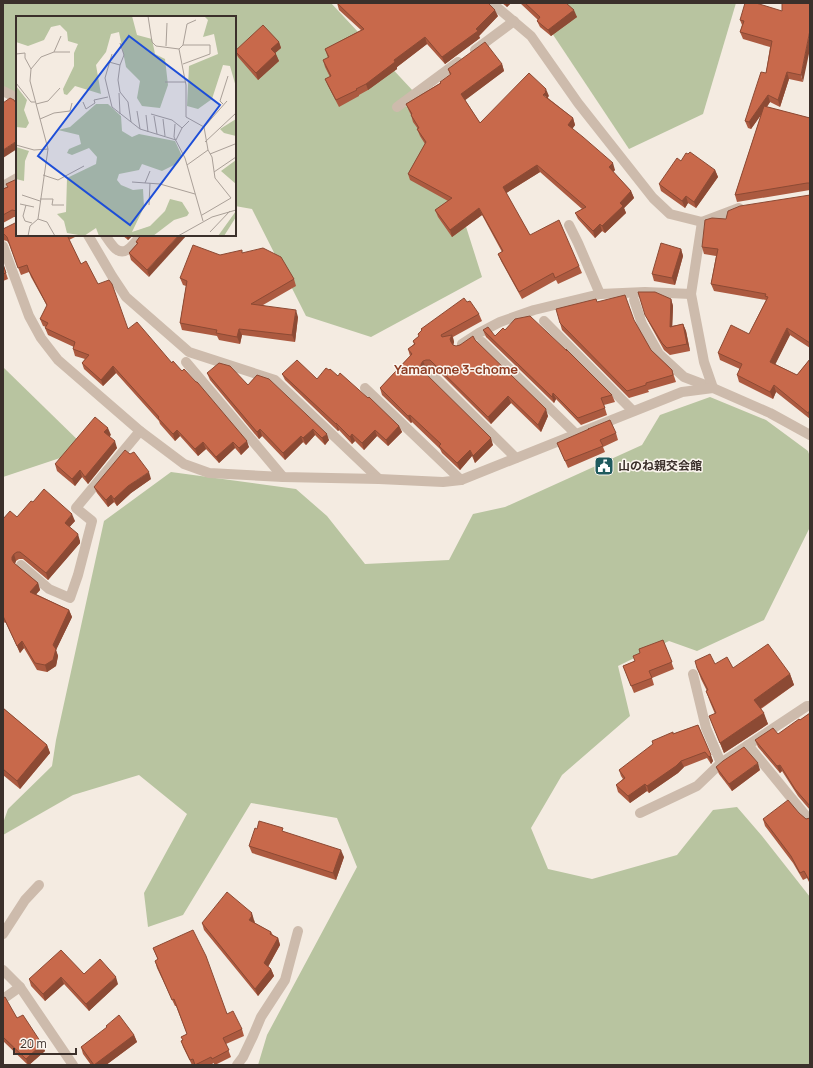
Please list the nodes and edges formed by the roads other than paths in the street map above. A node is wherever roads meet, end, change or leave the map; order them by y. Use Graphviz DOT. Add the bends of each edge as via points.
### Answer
graph roads {
  1 [pos="492,3"];
  2 [pos="514,21"];
  3 [pos="3,91"];
  4 [pos="16,99"];
  5 [pos="397,107"];
  6 [pos="16,179"];
  7 [pos="3,186"];
  8 [pos="749,206"];
  9 [pos="702,222"];
  10 [pos="569,225"];
  11 [pos="89,236"];
  12 [pos="106,236"];
  13 [pos="140,236"];
  14 [pos="3,246"];
  15 [pos="600,294"];
  16 [pos="690,294"];
  17 [pos="634,300"];
  18 [pos="544,322"];
  19 [pos="482,342"];
  20 [pos="459,346"];
  21 [pos="186,362"];
  22 [pos="430,372"];
  23 [pos="365,388"];
  24 [pos="713,388"];
  25 [pos="633,411"];
  26 [pos="140,431"];
  27 [pos="576,434"];
  28 [pos="810,435"];
  29 [pos="516,458"];
  30 [pos="283,477"];
  31 [pos="379,479"];
  32 [pos="461,480"];
  33 [pos="21,565"];
  34 [pos="693,674"];
  35 [pos="810,706"];
  36 [pos="748,745"];
  37 [pos="721,763"];
  38 [pos="640,813"];
  39 [pos="810,819"];
  40 [pos="38,884"];
  41 [pos="298,931"];
  42 [pos="3,934"];
  43 [pos="3,970"];
  44 [pos="20,987"];
  45 [pos="3,999"];
  46 [pos="73,1065"];
  47 [pos="237,1065"];
  1 -- 2 [label="street"];
  2 -- 5 [label="street"];
  2 -- 9 [label="street" via="531,36 578,103 653,198 670,214"];
  3 -- 4 [label="street"];
  6 -- 7 [label="street"];
  8 -- 9 [label="street"];
  9 -- 16 [label="street"];
  10 -- 15 [label="street"];
  11 -- 31 [label="street" via="126,297 189,352 275,380"];
  12 -- 13 [label="street" via="113,247 121,251 128,250"];
  14 -- 26 [label="street" via="29,316 41,338 58,360"];
  15 -- 16 [label="street"];
  15 -- 20 [label="street" via="534,310 479,333"];
  16 -- 24 [label="street" via="704,362"];
  17 -- 24 [label="street" via="642,324 659,354 684,377"];
  18 -- 25 [label="street"];
  19 -- 27 [label="street"];
  21 -- 30 [label="street"];
  22 -- 29 [label="street"];
  23 -- 32 [label="street"];
  24 -- 25 [label="street" via="682,392"];
  24 -- 28 [label="street" via="770,413"];
  25 -- 27 [label="street"];
  26 -- 30 [label="street" via="184,464 209,473"];
  26 -- 33 [label="street" via="76,508 92,522 70,598 49,589"];
  27 -- 29 [label="street"];
  29 -- 32 [label="street"];
  30 -- 31 [label="street"];
  31 -- 32 [label="street" via="443,482"];
  34 -- 37 [label="street" via="706,728"];
  35 -- 36 [label="street"];
  36 -- 37 [label="street"];
  36 -- 39 [label="street"];
  37 -- 38 [label="street" via="696,786"];
  40 -- 42 [label="street"];
  41 -- 47 [label="street" via="285,980 261,1016"];
  43 -- 44 [label="street"];
  44 -- 45 [label="street"];
  44 -- 46 [label="street"];
}
